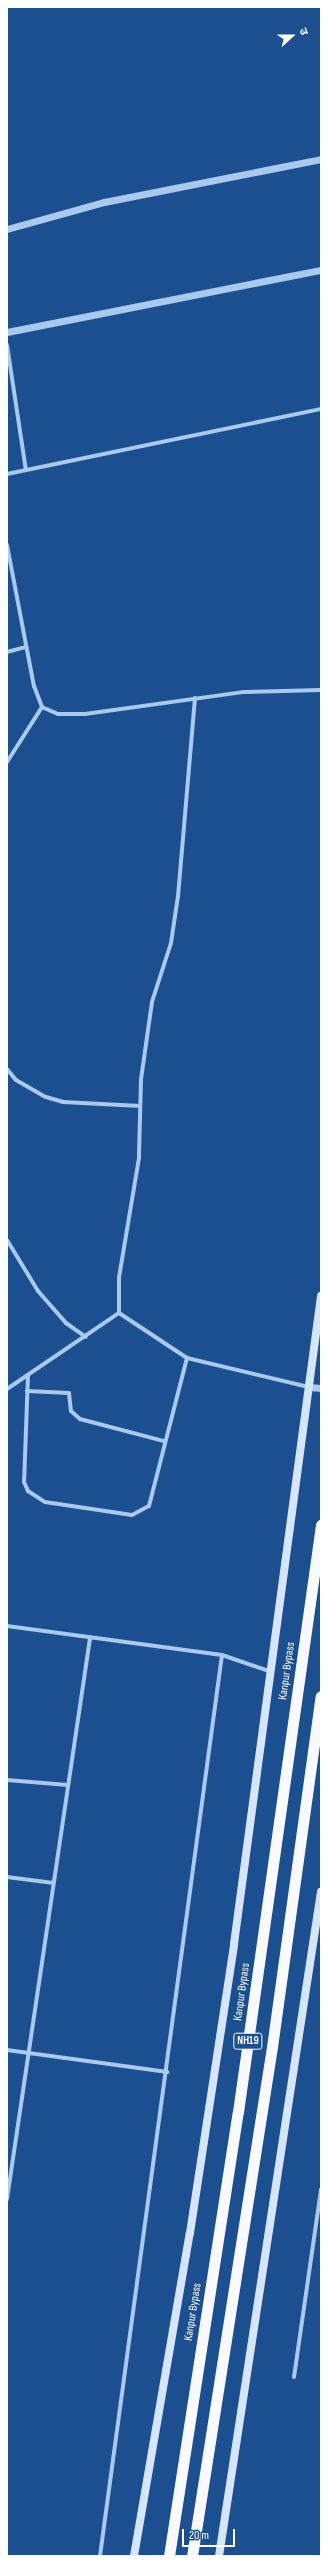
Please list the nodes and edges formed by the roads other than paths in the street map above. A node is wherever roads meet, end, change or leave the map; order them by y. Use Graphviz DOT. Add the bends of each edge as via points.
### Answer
graph roads {
  1 [pos="321,159"];
  2 [pos="7,229"];
  3 [pos="321,270"];
  4 [pos="7,332"];
  5 [pos="7,345"];
  6 [pos="321,409"];
  7 [pos="26,470"];
  8 [pos="7,474"];
  9 [pos="7,545"];
  10 [pos="26,647"];
  11 [pos="7,652"];
  12 [pos="321,690"];
  13 [pos="196,698"];
  14 [pos="42,707"];
  15 [pos="7,762"];
  16 [pos="7,1069"];
  17 [pos="140,1106"];
  18 [pos="7,1240"];
  19 [pos="321,1296"];
  20 [pos="119,1312"];
  21 [pos="86,1337"];
  22 [pos="187,1358"];
  23 [pos="28,1374"];
  24 [pos="309,1387"];
  25 [pos="321,1388"];
  26 [pos="7,1389"];
  27 [pos="27,1391"];
  28 [pos="164,1441"];
  29 [pos="321,1525"];
  30 [pos="7,1626"];
  31 [pos="90,1638"];
  32 [pos="222,1655"];
  33 [pos="272,1673"];
  34 [pos="321,1696"];
  35 [pos="7,1780"];
  36 [pos="68,1785"];
  37 [pos="7,1876"];
  38 [pos="54,1883"];
  39 [pos="321,1892"];
  40 [pos="7,2050"];
  41 [pos="29,2053"];
  42 [pos="166,2072"];
  43 [pos="321,2189"];
  44 [pos="7,2199"];
  45 [pos="294,2377"];
  46 [pos="100,2556"];
  47 [pos="134,2556"];
  48 [pos="169,2556"];
  49 [pos="192,2556"];
  50 [pos="219,2556"];
  1 -- 2 [label="street" via="104,202"];
  3 -- 4 [label="street"];
  5 -- 7 [label="street"];
  6 -- 7 [label="street"];
  7 -- 8 [label="street"];
  9 -- 10 [label="street"];
  10 -- 11 [label="street"];
  10 -- 14 [label="street"];
  12 -- 13 [label="street"];
  13 -- 14 [label="street" via="85,714 58,714"];
  13 -- 17 [label="street" via="178,896 171,943 152,1002"];
  14 -- 15 [label="street"];
  16 -- 17 [label="street" via="16,1080 46,1097 63,1102"];
  17 -- 20 [label="street" via="139,1158 118,1277"];
  18 -- 21 [label="street" via="38,1291 66,1323"];
  19 -- 24 [label="main road"];
  20 -- 21 [label="street"];
  20 -- 22 [label="street"];
  21 -- 23 [label="street"];
  22 -- 24 [label="street"];
  22 -- 28 [label="street"];
  23 -- 26 [label="street"];
  23 -- 27 [label="street"];
  24 -- 25 [label="street"];
  24 -- 33 [label="main road"];
  27 -- 28 [label="street" via="69,1393 71,1411 80,1419"];
  27 -- 28 [label="street" via="24,1482 34,1497 45,1502 132,1515 142,1512 149,1506"];
  29 -- 48 [label="highway, Kanpur Bypass / NH19" via="238,2112"];
  30 -- 31 [label="street"];
  31 -- 32 [label="street"];
  31 -- 36 [label="street"];
  32 -- 33 [label="street"];
  32 -- 42 [label="street"];
  33 -- 47 [label="main road" via="190,2233"];
  34 -- 49 [label="highway, NH19" via="272,2047"];
  35 -- 36 [label="street"];
  36 -- 38 [label="street"];
  37 -- 38 [label="street"];
  38 -- 41 [label="street"];
  39 -- 50 [label="main road"];
  40 -- 41 [label="street"];
  41 -- 42 [label="street"];
  41 -- 44 [label="street"];
  42 -- 46 [label="street"];
  43 -- 45 [label="street"];
}
